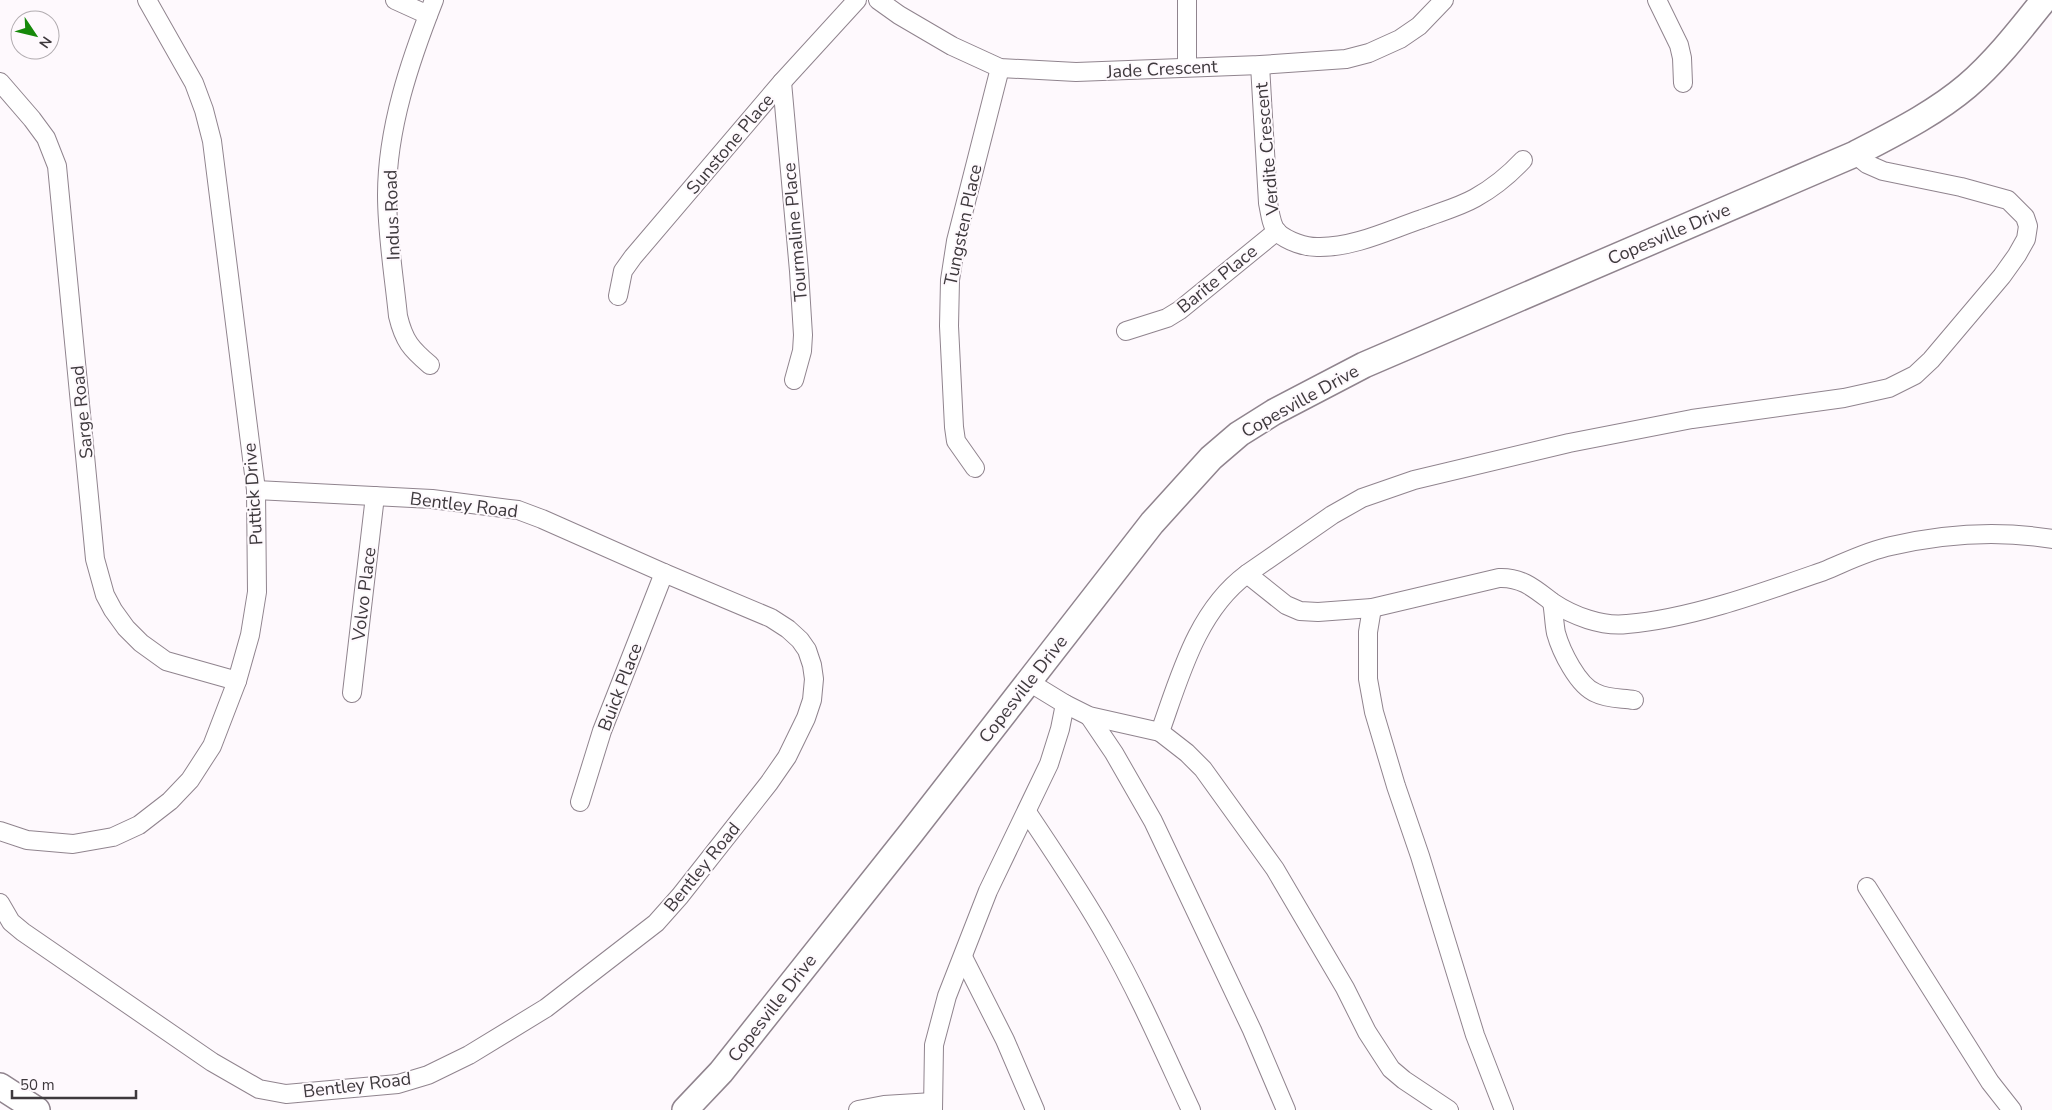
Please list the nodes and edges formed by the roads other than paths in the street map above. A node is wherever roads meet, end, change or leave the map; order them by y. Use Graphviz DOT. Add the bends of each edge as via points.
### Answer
graph roads {
  1 [pos="147,0"];
  2 [pos="395,0"];
  3 [pos="857,0"];
  4 [pos="878,0"];
  5 [pos="1187,0"];
  6 [pos="1444,0"];
  7 [pos="1657,0"];
  8 [pos="2044,0"];
  9 [pos="431,7"];
  10 [pos="1260,65"];
  11 [pos="1188,67"];
  12 [pos="1000,68"];
  13 [pos="0,82"];
  14 [pos="782,82"];
  15 [pos="1683,83"];
  16 [pos="1855,154"];
  17 [pos="1523,160"];
  18 [pos="1277,231"];
  19 [pos="618,296"];
  20 [pos="1126,331"];
  21 [pos="430,365"];
  22 [pos="794,380"];
  23 [pos="974,468"];
  24 [pos="256,490"];
  25 [pos="375,496"];
  26 [pos="2052,538"];
  27 [pos="664,573"];
  28 [pos="1246,574"];
  29 [pos="1552,602"];
  30 [pos="1372,608"];
  31 [pos="237,681"];
  32 [pos="1029,682"];
  33 [pos="352,693"];
  34 [pos="1634,700"];
  35 [pos="1065,704"];
  36 [pos="1089,716"];
  37 [pos="1160,732"];
  38 [pos="580,802"];
  39 [pos="1027,812"];
  40 [pos="1,834"];
  41 [pos="1867,887"];
  42 [pos="0,903"];
  43 [pos="963,957"];
  44 [pos="0,1086"];
  45 [pos="933,1106"];
  46 [pos="37,1110"];
  47 [pos="685,1110"];
  48 [pos="858,1110"];
  49 [pos="1035,1110"];
  50 [pos="1191,1110"];
  51 [pos="1286,1110"];
  52 [pos="1449,1110"];
  53 [pos="1504,1110"];
  54 [pos="2012,1110"];
  1 -- 24 [label="street, Puttick Drive" via="194,83 212,141"];
  2 -- 9 [label="street"];
  3 -- 14 [label="street, Sunstone Place"];
  4 -- 12 [label="street, Jade Crescent" via="952,46"];
  5 -- 11 [label="street"];
  6 -- 10 [label="street, Jade Crescent" via="1400,39 1369,53 1346,59"];
  7 -- 15 [label="street" via="1679,45"];
  8 -- 16 [label="street, Copesville Drive" via="2006,48 1967,86 1926,114"];
  9 -- 21 [label="street, Indus Road" via="397,115 387,194 402,334 409,346"];
  10 -- 11 [label="street, Jade Crescent"];
  10 -- 18 [label="street, Verdite Crescent" via="1268,203"];
  11 -- 12 [label="street, Jade Crescent" via="1076,72"];
  12 -- 23 [label="street, Tungsten Place" via="956,241 950,280 954,427 956,441"];
  13 -- 31 [label="street, Sarge Road" via="46,138 57,166 96,559 105,595 126,628 166,661"];
  14 -- 19 [label="street, Sunstone Place" via="633,257 623,271"];
  14 -- 22 [label="street, Tourmaline Place" via="803,335"];
  16 -- 28 [label="street" via="1883,171 2008,200 2025,217 2028,226 2026,239 2002,276 1915,375 1889,388 1844,398 1692,419 1569,443 1414,480 1362,498"];
  16 -- 32 [label="street, Copesville Drive" via="1425,337 1364,365 1239,434 1190,480 1152,523"];
  17 -- 18 [label="street, Verdite Crescent" via="1508,176 1476,197 1382,234 1319,247 1305,246"];
  18 -- 20 [label="street, Barite Place" via="1180,310 1167,318"];
  24 -- 25 [label="street, Bentley Road"];
  24 -- 31 [label="street, Puttick Drive" via="258,592"];
  25 -- 27 [label="street, Bentley Road" via="432,499 518,510"];
  25 -- 33 [label="street, Volvo Place"];
  26 -- 29 [label="street" via="2020,533 1971,534 1890,546 1692,613 1626,625 1579,616"];
  27 -- 38 [label="street, Buick Place" via="602,731"];
  27 -- 42 [label="street, Bentley Road" via="771,618 800,640 807,650 814,679 806,718 787,757 769,783 656,923 546,1008 469,1055 428,1075 398,1084 286,1094 259,1089 212,1062 23,932"];
  28 -- 30 [label="street" via="1286,606 1300,611"];
  28 -- 37 [label="street" via="1235,582 1214,608 1186,657"];
  29 -- 30 [label="street" via="1530,585 1499,578"];
  29 -- 34 [label="street" via="1560,643 1582,684 1602,696"];
  30 -- 53 [label="street" via="1368,632 1368,679 1374,712 1475,1034"];
  31 -- 40 [label="street, Puttick Drive" via="212,746 190,780 170,801 139,825 113,837 73,844"];
  32 -- 35 [label="street"];
  32 -- 47 [label="street, Copesville Drive" via="721,1072"];
  35 -- 36 [label="street"];
  35 -- 39 [label="street" via="1049,764"];
  36 -- 37 [label="street"];
  36 -- 51 [label="street" via="1153,822 1252,1030"];
  37 -- 52 [label="street" via="1203,769 1274,869 1391,1069"];
  39 -- 43 [label="street" via="988,891"];
  39 -- 50 [label="street" via="1107,938 1147,1014"];
  41 -- 54 [label="street" via="1990,1082"];
  43 -- 45 [label="street" via="938,1023 934,1045"];
  43 -- 49 [label="street" via="1006,1040"];
  44 -- 46 [label="street"];
  45 -- 48 [label="street" via="884,1104"];
}
